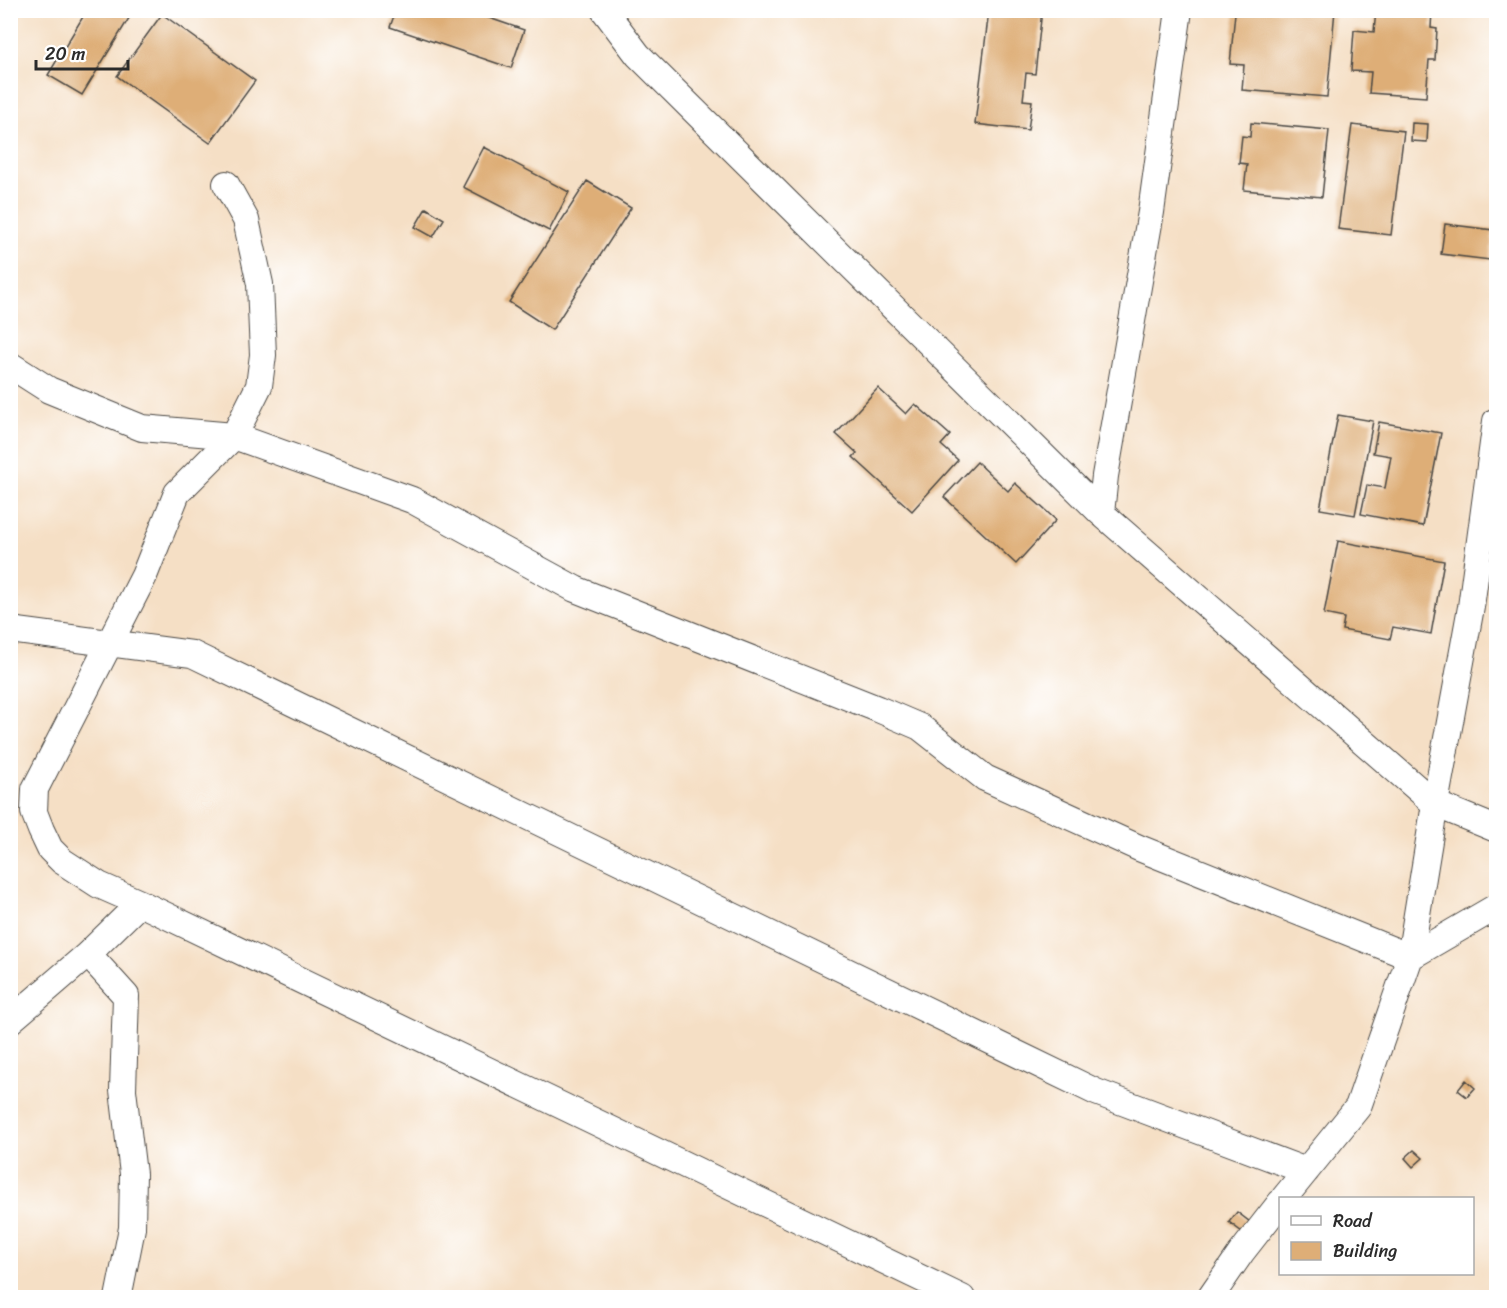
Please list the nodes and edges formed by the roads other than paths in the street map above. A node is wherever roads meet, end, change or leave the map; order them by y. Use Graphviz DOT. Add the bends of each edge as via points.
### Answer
graph roads {
  1 [pos="604,10"];
  2 [pos="1179,10"];
  3 [pos="226,184"];
  4 [pos="10,364"];
  5 [pos="1497,422"];
  6 [pos="234,436"];
  7 [pos="1101,513"];
  8 [pos="10,630"];
  9 [pos="110,643"];
  10 [pos="1435,804"];
  11 [pos="1497,829"];
  12 [pos="140,903"];
  13 [pos="1497,907"];
  14 [pos="88,954"];
  15 [pos="1410,957"];
  16 [pos="10,1021"];
  17 [pos="1306,1171"];
  18 [pos="1285,1197"];
  19 [pos="1279,1206"];
  20 [pos="118,1298"];
  21 [pos="962,1298"];
  22 [pos="1210,1298"];
  1 -- 7 [label="street" via="638,55"];
  2 -- 7 [label="street" via="1151,212"];
  3 -- 6 [label="street" via="246,220 260,284 263,337 259,386"];
  4 -- 6 [label="street" via="49,390 142,428"];
  5 -- 10 [label="street" via="1471,607"];
  6 -- 9 [label="street" via="177,493 144,576"];
  6 -- 15 [label="street" via="412,500 575,589 920,727 985,778 1139,848"];
  7 -- 10 [label="street"];
  8 -- 9 [label="street"];
  9 -- 12 [label="street" via="35,789 34,812 50,849 62,861 99,885"];
  9 -- 17 [label="street" via="192,654 1096,1092"];
  10 -- 11 [label="street"];
  10 -- 15 [label="street"];
  12 -- 14 [label="street"];
  12 -- 21 [label="street"];
  13 -- 15 [label="street"];
  14 -- 16 [label="street"];
  14 -- 20 [label="street" via="126,996 123,1090 133,1196 132,1228"];
  15 -- 17 [label="street" via="1358,1107"];
  17 -- 18 [label="street"];
  19 -- 22 [label="street"];
}
